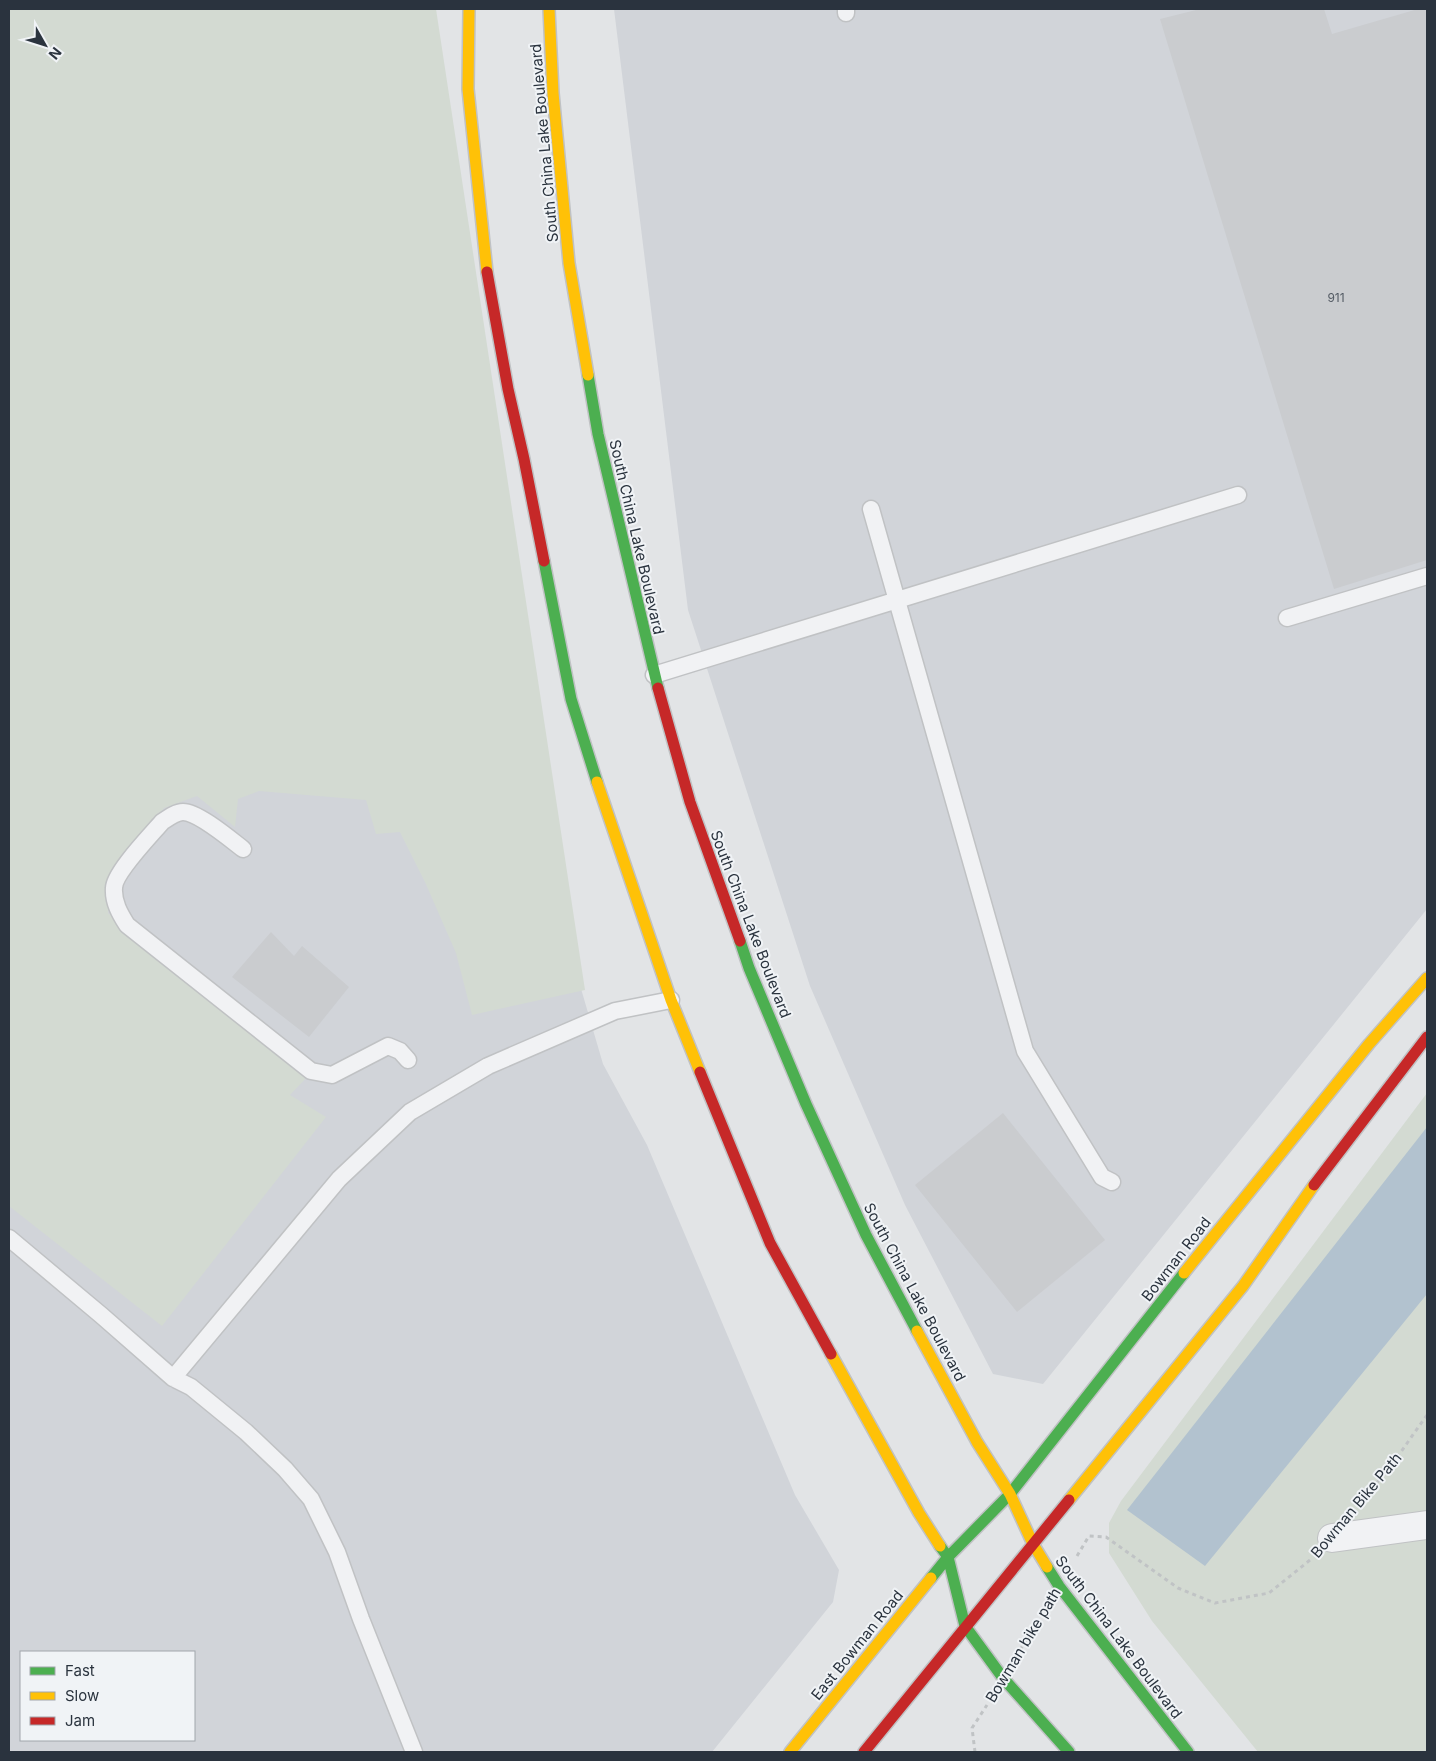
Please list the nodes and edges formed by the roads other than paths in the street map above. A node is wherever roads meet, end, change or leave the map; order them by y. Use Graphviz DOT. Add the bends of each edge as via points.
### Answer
graph roads {
  1 [pos="469,9"];
  2 [pos="549,9"];
  3 [pos="1238,495"];
  4 [pos="871,510"];
  5 [pos="1427,576"];
  6 [pos="897,600"];
  7 [pos="1287,618"];
  8 [pos="654,675"];
  9 [pos="243,848"];
  10 [pos="1427,978"];
  11 [pos="671,1000"];
  12 [pos="1427,1037"];
  13 [pos="408,1060"];
  14 [pos="1112,1182"];
  15 [pos="9,1238"];
  16 [pos="173,1378"];
  17 [pos="1010,1494"];
  18 [pos="1427,1525"];
  19 [pos="1332,1538"];
  20 [pos="1033,1544"];
  21 [pos="948,1557"];
  22 [pos="965,1626"];
  23 [pos="414,1752"];
  24 [pos="790,1752"];
  25 [pos="864,1752"];
  26 [pos="1070,1752"];
  27 [pos="1188,1752"];
  1 -- 11 [label="main road" via="468,89 488,280 508,389 572,699"];
  2 -- 8 [label="main road, South China Lake Boulevard" via="553,93 569,263 598,434"];
  3 -- 6 [label="lane"];
  4 -- 6 [label="lane"];
  5 -- 7 [label="lane"];
  6 -- 8 [label="lane"];
  6 -- 14 [label="lane" via="1025,1051 1102,1177"];
  8 -- 17 [label="main road, South China Lake Boulevard" via="690,802 749,968 806,1104 866,1235 977,1442"];
  9 -- 13 [label="lane" via="195,814 183,812 172,815 162,822 118,874 113,886 119,912 127,925 311,1071 332,1075 388,1046"];
  10 -- 17 [label="main road, Bowman Road" via="1223,1223"];
  11 -- 16 [label="lane" via="615,1011 488,1066 410,1112 339,1179"];
  11 -- 21 [label="main road" via="770,1243 919,1514"];
  12 -- 20 [label="main road" via="1329,1165 1243,1286"];
  15 -- 16 [label="lane"];
  16 -- 23 [label="lane" via="190,1387 246,1432 311,1499 337,1552"];
  17 -- 20 [label="main road, South China Lake Boulevard"];
  17 -- 21 [label="main road, Bowman Road"];
  18 -- 19 [label="street"];
  20 -- 22 [label="main road"];
  20 -- 27 [label="main road, South China Lake Boulevard" via="1059,1586"];
  21 -- 22 [label="main road"];
  21 -- 24 [label="main road, East Bowman Road"];
  22 -- 25 [label="main road"];
  22 -- 26 [label="main road" via="1004,1678"];
}
